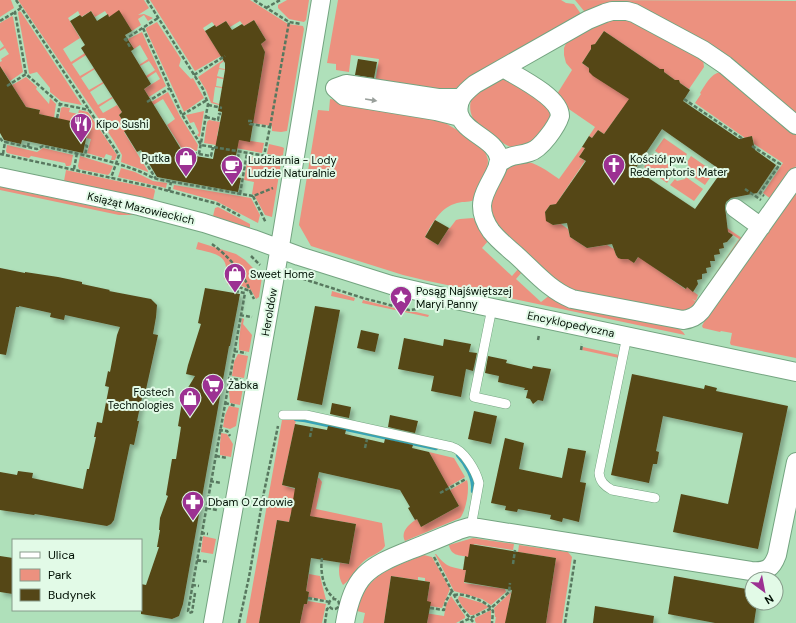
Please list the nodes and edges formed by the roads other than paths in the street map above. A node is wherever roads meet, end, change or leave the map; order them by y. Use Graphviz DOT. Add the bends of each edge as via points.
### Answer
graph roads {
  1 [pos="321,0"];
  2 [pos="503,68"];
  3 [pos="460,98"];
  4 [pos="460,117"];
  5 [pos="796,125"];
  6 [pos="498,164"];
  7 [pos="0,176"];
  8 [pos="796,177"];
  9 [pos="735,208"];
  10 [pos="761,227"];
  11 [pos="279,248"];
  12 [pos="492,308"];
  13 [pos="691,319"];
  14 [pos="627,336"];
  15 [pos="689,349"];
  16 [pos="796,372"];
  17 [pos="506,404"];
  18 [pos="281,417"];
  19 [pos="796,462"];
  20 [pos="655,498"];
  21 [pos="471,527"];
  22 [pos="213,623"];
  23 [pos="345,623"];
  1 -- 11 [label="street, Heroldów"];
  2 -- 3 [label="street" via="475,84"];
  2 -- 5 [label="street" via="588,20 605,13 627,11 703,50 733,71"];
  2 -- 6 [label="street" via="552,100 560,116 537,149 508,157"];
  3 -- 4 [label="street"];
  3 -- 4 [label="street, one-way" via="437,104"];
  4 -- 6 [label="street" via="495,150 499,157"];
  6 -- 13 [label="street" via="482,199 485,219 494,235 552,289 572,299 683,320"];
  7 -- 11 [label="street, Książąt Mazowieckich" via="170,214 229,230"];
  8 -- 10 [label="street"];
  9 -- 10 [label="street"];
  10 -- 13 [label="street" via="701,311"];
  11 -- 12 [label="street, Encyklopedyczna" via="352,274"];
  11 -- 22 [label="street, Heroldów"];
  12 -- 14 [label="street, Encyklopedyczna"];
  12 -- 17 [label="lane" via="474,397"];
  13 -- 15 [label="street"];
  14 -- 15 [label="street, Encyklopedyczna"];
  14 -- 20 [label="lane" via="599,477 612,490"];
  15 -- 16 [label="street, Encyklopedyczna"];
  18 -- 21 [label="lane" via="309,416 458,449 464,454 479,483"];
  19 -- 21 [label="street" via="777,555 771,566 761,571"];
  21 -- 23 [label="street" via="381,562 370,569 352,592"];
}
